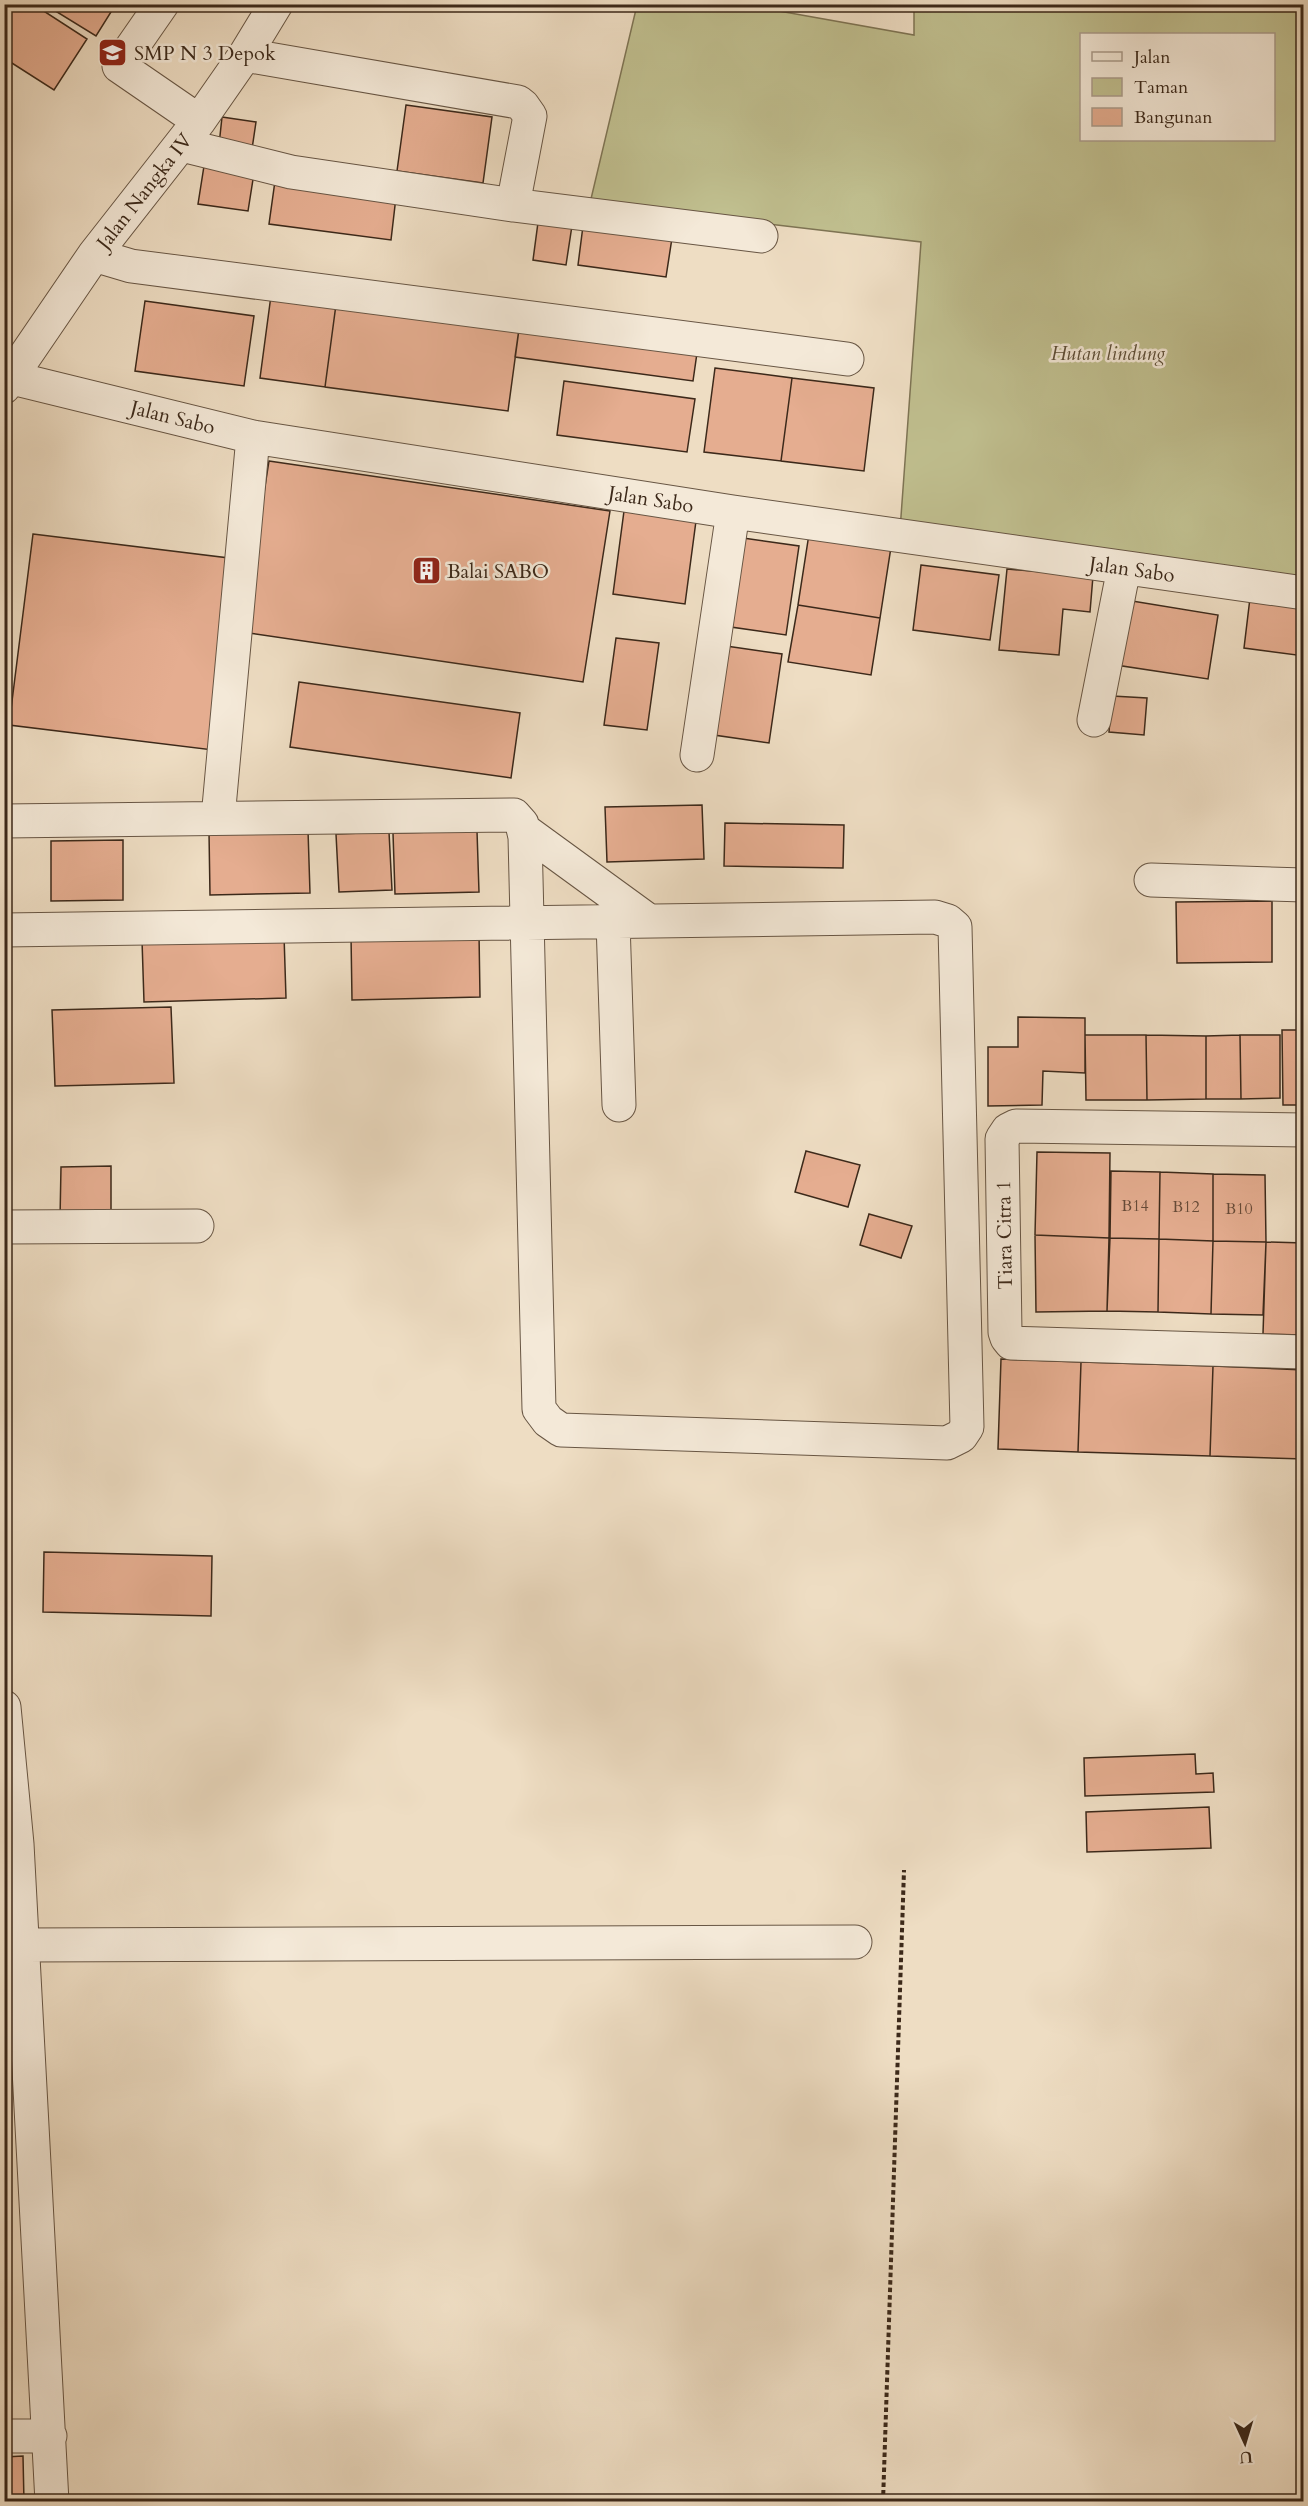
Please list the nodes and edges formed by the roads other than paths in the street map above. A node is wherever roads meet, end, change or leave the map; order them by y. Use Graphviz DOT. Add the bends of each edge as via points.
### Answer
graph roads {
  1 [pos="162,4"];
  2 [pos="276,4"];
  3 [pos="245,55"];
  4 [pos="190,133"];
  5 [pos="513,205"];
  6 [pos="761,237"];
  7 [pos="94,255"];
  8 [pos="847,359"];
  9 [pos="7,380"];
  10 [pos="253,437"];
  11 [pos="733,512"];
  12 [pos="1124,568"];
  13 [pos="1304,593"];
  14 [pos="1094,720"];
  15 [pos="697,755"];
  16 [pos="218,818"];
  17 [pos="4,821"];
  18 [pos="524,830"];
  19 [pos="1151,880"];
  20 [pos="1304,885"];
  21 [pos="649,921"];
  22 [pos="613,922"];
  23 [pos="526,924"];
  24 [pos="4,930"];
  25 [pos="619,1105"];
  26 [pos="1304,1130"];
  27 [pos="197,1226"];
  28 [pos="4,1227"];
  29 [pos="1304,1352"];
  30 [pos="4,1707"];
  31 [pos="11,1844"];
  32 [pos="855,1942"];
  33 [pos="22,1945"];
  34 [pos="4,2436"];
  35 [pos="50,2436"];
  36 [pos="52,2502"];
  1 -- 4 [label="street" via="119,66"];
  2 -- 3 [label="street, Jalan Nangka IV"];
  3 -- 4 [label="street, Jalan Nangka IV"];
  3 -- 5 [label="street" via="518,102 530,116"];
  4 -- 5 [label="street" via="291,172"];
  4 -- 7 [label="street, Jalan Nangka IV"];
  5 -- 6 [label="street"];
  7 -- 8 [label="street" via="131,266"];
  7 -- 9 [label="street, Jalan Nangka IV"];
  9 -- 10 [label="street, Jalan Sabo"];
  10 -- 11 [label="street, Jalan Sabo"];
  10 -- 16 [label="street"];
  11 -- 12 [label="street, Jalan Sabo"];
  11 -- 15 [label="street"];
  12 -- 13 [label="street, Jalan Sabo"];
  12 -- 14 [label="street"];
  16 -- 17 [label="street"];
  16 -- 18 [label="street" via="514,815"];
  18 -- 21 [label="street"];
  18 -- 23 [label="street"];
  19 -- 20 [label="street"];
  21 -- 22 [label="street"];
  21 -- 23 [label="street" via="935,917 955,927 967,1427 961,1437 947,1443 561,1430 548,1421 539,1409"];
  22 -- 23 [label="street"];
  22 -- 25 [label="street"];
  23 -- 24 [label="street"];
  26 -- 29 [label="street, Tiara Citra 1" via="1016,1126 1002,1139 1005,1332 1011,1342"];
  27 -- 28 [label="street"];
  30 -- 31 [label="street"];
  31 -- 33 [label="street"];
  32 -- 33 [label="street"];
  33 -- 35 [label="street"];
  34 -- 35 [label="street"];
  35 -- 36 [label="street"];
}
